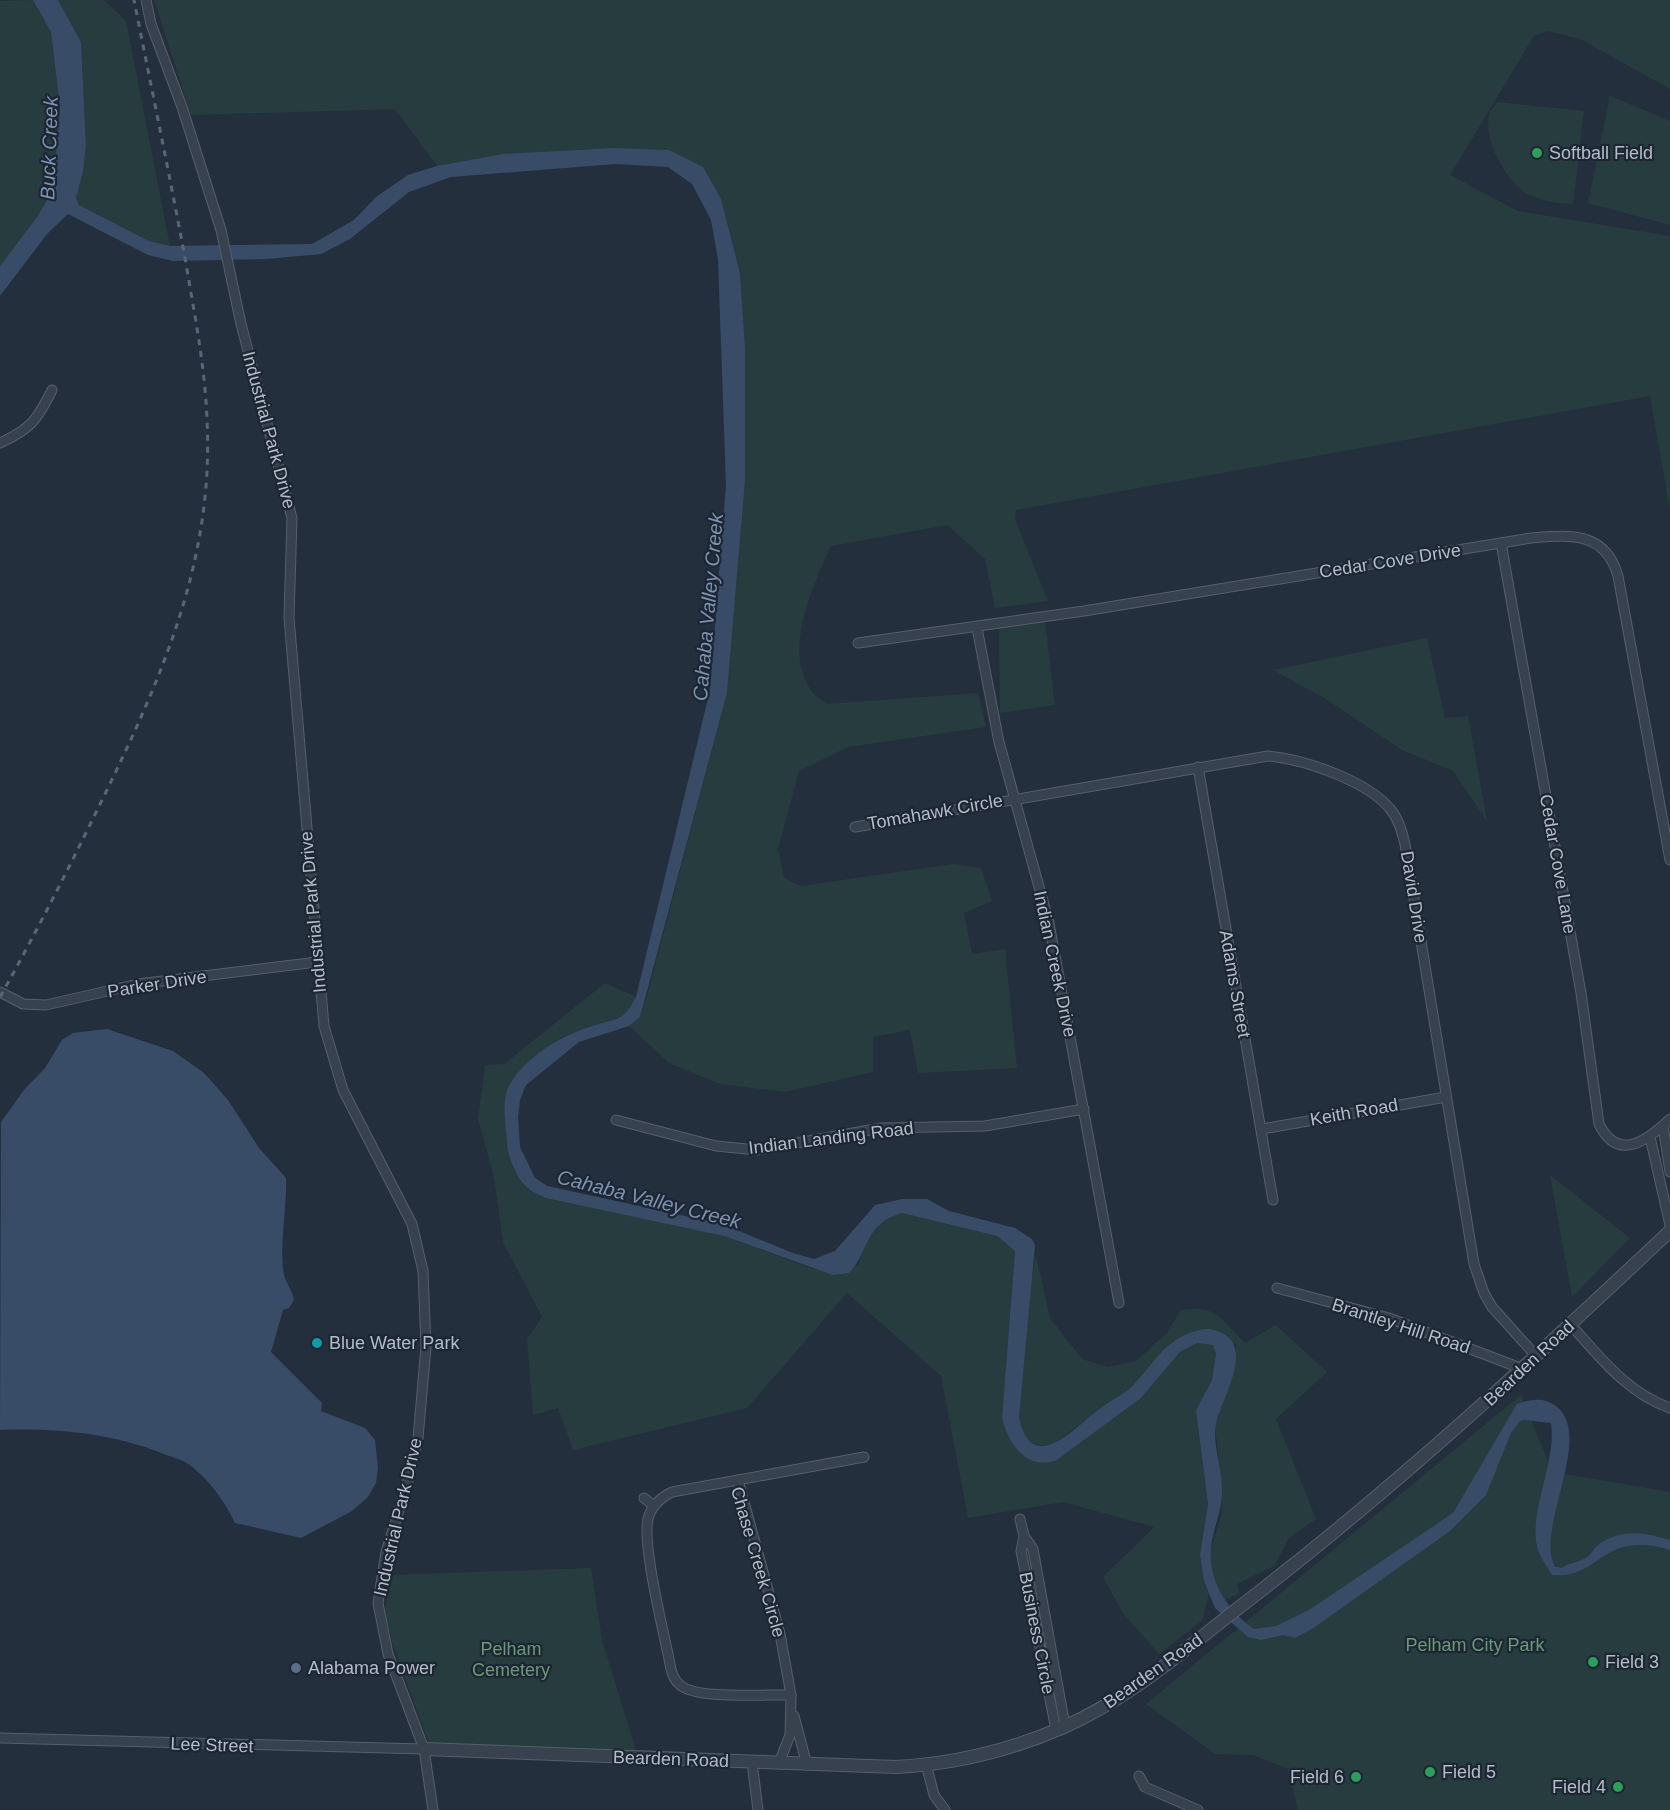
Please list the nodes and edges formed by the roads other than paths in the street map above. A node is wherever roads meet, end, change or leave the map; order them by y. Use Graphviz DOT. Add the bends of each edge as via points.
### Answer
graph roads {
  1 [pos="146,0"];
  2 [pos="52,390"];
  3 [pos="0,443"];
  4 [pos="1501,543"];
  5 [pos="977,628"];
  6 [pos="858,643"];
  7 [pos="1198,767"];
  8 [pos="1014,798"];
  9 [pos="855,827"];
  10 [pos="1670,860"];
  11 [pos="317,962"];
  12 [pos="0,992"];
  13 [pos="1446,1097"];
  14 [pos="1084,1109"];
  15 [pos="616,1120"];
  16 [pos="1666,1123"];
  17 [pos="1262,1129"];
  18 [pos="1650,1137"];
  19 [pos="1670,1172"];
  20 [pos="1274,1200"];
  21 [pos="1670,1225"];
  22 [pos="1670,1231"];
  23 [pos="1278,1288"];
  24 [pos="1119,1303"];
  25 [pos="1571,1325"];
  26 [pos="1536,1356"];
  27 [pos="1523,1369"];
  28 [pos="1670,1408"];
  29 [pos="864,1457"];
  30 [pos="738,1480"];
  31 [pos="644,1498"];
  32 [pos="654,1506"];
  33 [pos="1020,1519"];
  34 [pos="791,1695"];
  35 [pos="792,1708"];
  36 [pos="1060,1728"];
  37 [pos="0,1738"];
  38 [pos="424,1749"];
  39 [pos="752,1762"];
  40 [pos="778,1763"];
  41 [pos="926,1764"];
  42 [pos="807,1765"];
  43 [pos="1139,1776"];
  44 [pos="433,1810"];
  45 [pos="758,1810"];
  46 [pos="945,1810"];
  47 [pos="1198,1810"];
  1 -- 11 [label="street, Industrial Park Drive" via="221,230 241,324 292,518 288,618 303,760"];
  2 -- 3 [label="street" via="34,423"];
  4 -- 5 [label="street, Cedar Cove Drive"];
  4 -- 10 [label="street, Cedar Cove Drive" via="1573,538 1598,543 1612,559 1622,595"];
  4 -- 18 [label="street, Cedar Cove Lane" via="1581,993 1596,1116 1602,1131 1615,1142 1635,1145"];
  5 -- 6 [label="street, Cedar Cove Drive"];
  5 -- 8 [label="street, Indian Creek Drive"];
  7 -- 8 [label="street, David Drive"];
  7 -- 13 [label="street, David Drive" via="1269,756 1293,759 1368,790 1394,814 1405,844"];
  7 -- 17 [label="street, Adams Street"];
  8 -- 9 [label="street, Tomahawk Circle"];
  8 -- 14 [label="street, Indian Creek Drive" via="1049,922"];
  11 -- 12 [label="street, Parker Drive" via="135,985 46,1005 23,1004"];
  11 -- 38 [label="street, Industrial Park Drive" via="324,1026 336,1074 405,1207 422,1263 426,1347 419,1429 378,1603 388,1654"];
  13 -- 17 [label="street, Keith Road"];
  13 -- 26 [label="street, David Drive" via="1477,1276 1492,1307"];
  14 -- 15 [label="street, Indian Landing Road" via="985,1126 881,1128 757,1150 716,1146"];
  14 -- 24 [label="street, Indian Creek Drive"];
  16 -- 18 [label="street"];
  16 -- 19 [label="street"];
  17 -- 20 [label="street, Adams Street"];
  18 -- 21 [label="street"];
  22 -- 25 [label="street, Bearden Road"];
  23 -- 27 [label="street, Brantley Hill Road" via="1389,1318"];
  25 -- 26 [label="street, Bearden Road"];
  25 -- 28 [label="street" via="1631,1387"];
  26 -- 27 [label="street, Bearden Road"];
  27 -- 36 [label="street, Bearden Road" via="1383,1493 1213,1628 1130,1691"];
  29 -- 30 [label="street"];
  30 -- 32 [label="street, Chase Creek Circle" via="672,1492"];
  30 -- 34 [label="street, Chase Creek Circle" via="782,1644"];
  31 -- 32 [label="street"];
  32 -- 34 [label="street" via="647,1527 648,1543 675,1679 686,1689 702,1693"];
  33 -- 36 [label="street, Business Circle" via="1023,1536 1033,1549"];
  34 -- 35 [label="street, Chase Creek Circle"];
  35 -- 40 [label="street, Chase Creek Circle" via="790,1735"];
  35 -- 42 [label="street, Chase Creek Circle"];
  36 -- 41 [label="street, Bearden Road" via="970,1757"];
  37 -- 38 [label="street, Lee Street"];
  38 -- 39 [label="street, Bearden Road"];
  38 -- 44 [label="street, Industrial Park Drive"];
  39 -- 40 [label="street, Bearden Road"];
  39 -- 45 [label="street"];
  40 -- 42 [label="street, Bearden Road"];
  41 -- 42 [label="street, Bearden Road"];
  41 -- 46 [label="street" via="934,1795"];
  43 -- 47 [label="street" via="1145,1788"];
}
